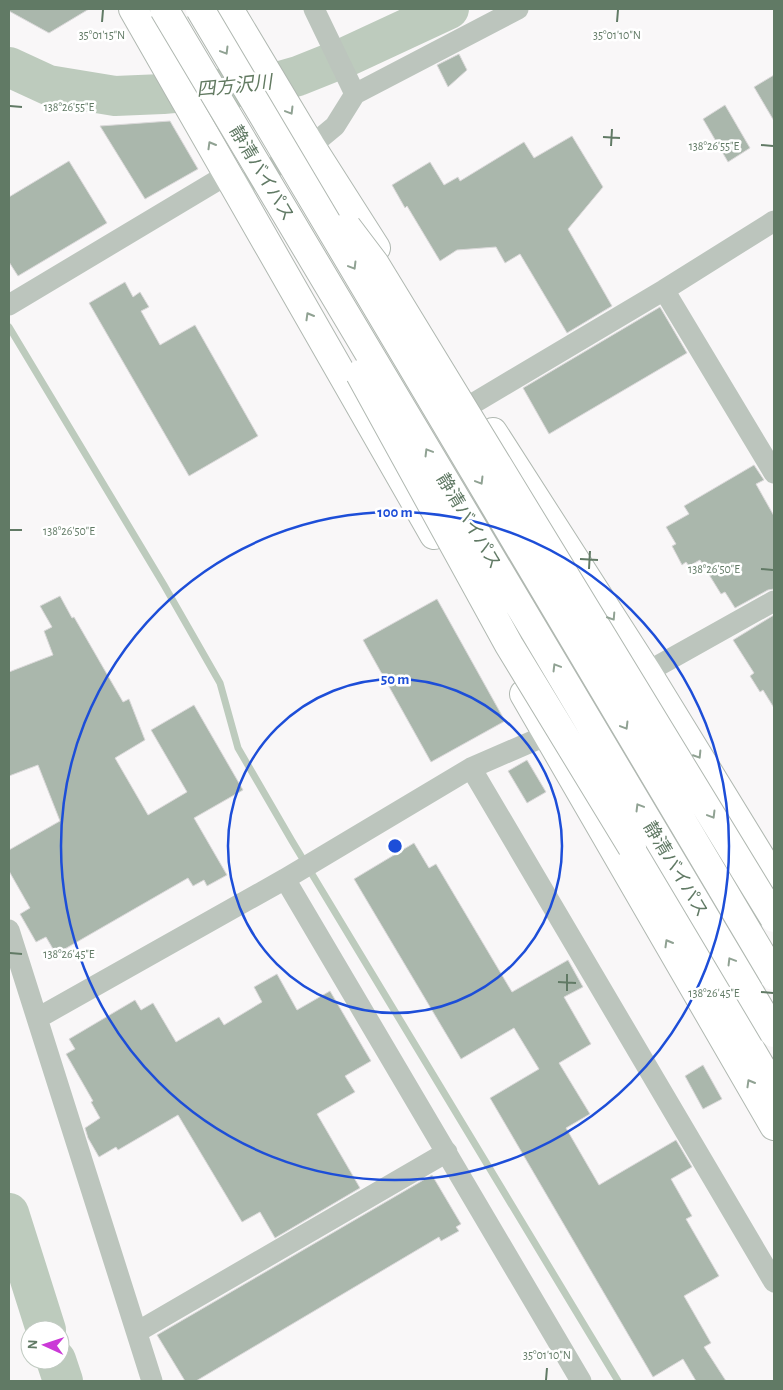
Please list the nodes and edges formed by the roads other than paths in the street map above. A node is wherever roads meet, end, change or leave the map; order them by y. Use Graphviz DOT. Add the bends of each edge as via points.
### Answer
graph roads {
  1 [pos="132,9"];
  2 [pos="164,9"];
  3 [pos="200,9"];
  4 [pos="229,9"];
  5 [pos="314,9"];
  6 [pos="518,9"];
  7 [pos="351,88"];
  8 [pos="280,142"];
  9 [pos="311,146"];
  10 [pos="232,181"];
  11 [pos="270,187"];
  12 [pos="774,221"];
  13 [pos="664,290"];
  14 [pos="9,305"];
  15 [pos="474,403"];
  16 [pos="774,474"];
  17 [pos="774,601"];
  18 [pos="647,672"];
  19 [pos="547,735"];
  20 [pos="471,768"];
  21 [pos="285,879"];
  22 [pos="774,879"];
  23 [pos="774,918"];
  24 [pos="9,930"];
  25 [pos="774,976"];
  26 [pos="38,1018"];
  27 [pos="774,1033"];
  28 [pos="774,1089"];
  29 [pos="774,1126"];
  30 [pos="447,1152"];
  31 [pos="774,1282"];
  32 [pos="137,1332"];
  33 [pos="573,1379"];
  34 [pos="152,1381"];
  10 -- 1 [label="highway, one-way"];
  2 -- 11 [label="highway, 静清バイパス, bridge"];
  3 -- 8 [label="highway, 静清バイパス, one-way, bridge"];
  4 -- 9 [label="highway, one-way"];
  5 -- 7 [label="street"];
  6 -- 7 [label="street"];
  7 -- 9 [label="street" via="335,126"];
  8 -- 23 [label="highway, one-way, bridge" via="375,264"];
  8 -- 25 [label="highway, 静清バイパス, one-way, bridge"];
  9 -- 10 [label="street"];
  9 -- 15 [label="highway"];
  10 -- 14 [label="street"];
  19 -- 10 [label="highway, one-way"];
  27 -- 11 [label="highway, 静清バイパス, one-way, bridge"];
  11 -- 28 [label="highway, bridge" via="337,332 495,619"];
  12 -- 13 [label="street"];
  13 -- 15 [label="street"];
  13 -- 16 [label="street"];
  15 -- 18 [label="highway, one-way"];
  17 -- 18 [label="street"];
  18 -- 19 [label="street"];
  18 -- 22 [label="highway, one-way"];
  19 -- 20 [label="street"];
  29 -- 19 [label="highway, one-way"];
  20 -- 21 [label="street"];
  20 -- 31 [label="street"];
  21 -- 26 [label="street"];
  21 -- 30 [label="street"];
  24 -- 26 [label="street"];
  26 -- 32 [label="street"];
  30 -- 32 [label="street"];
  30 -- 33 [label="street"];
  32 -- 34 [label="street"];
}
